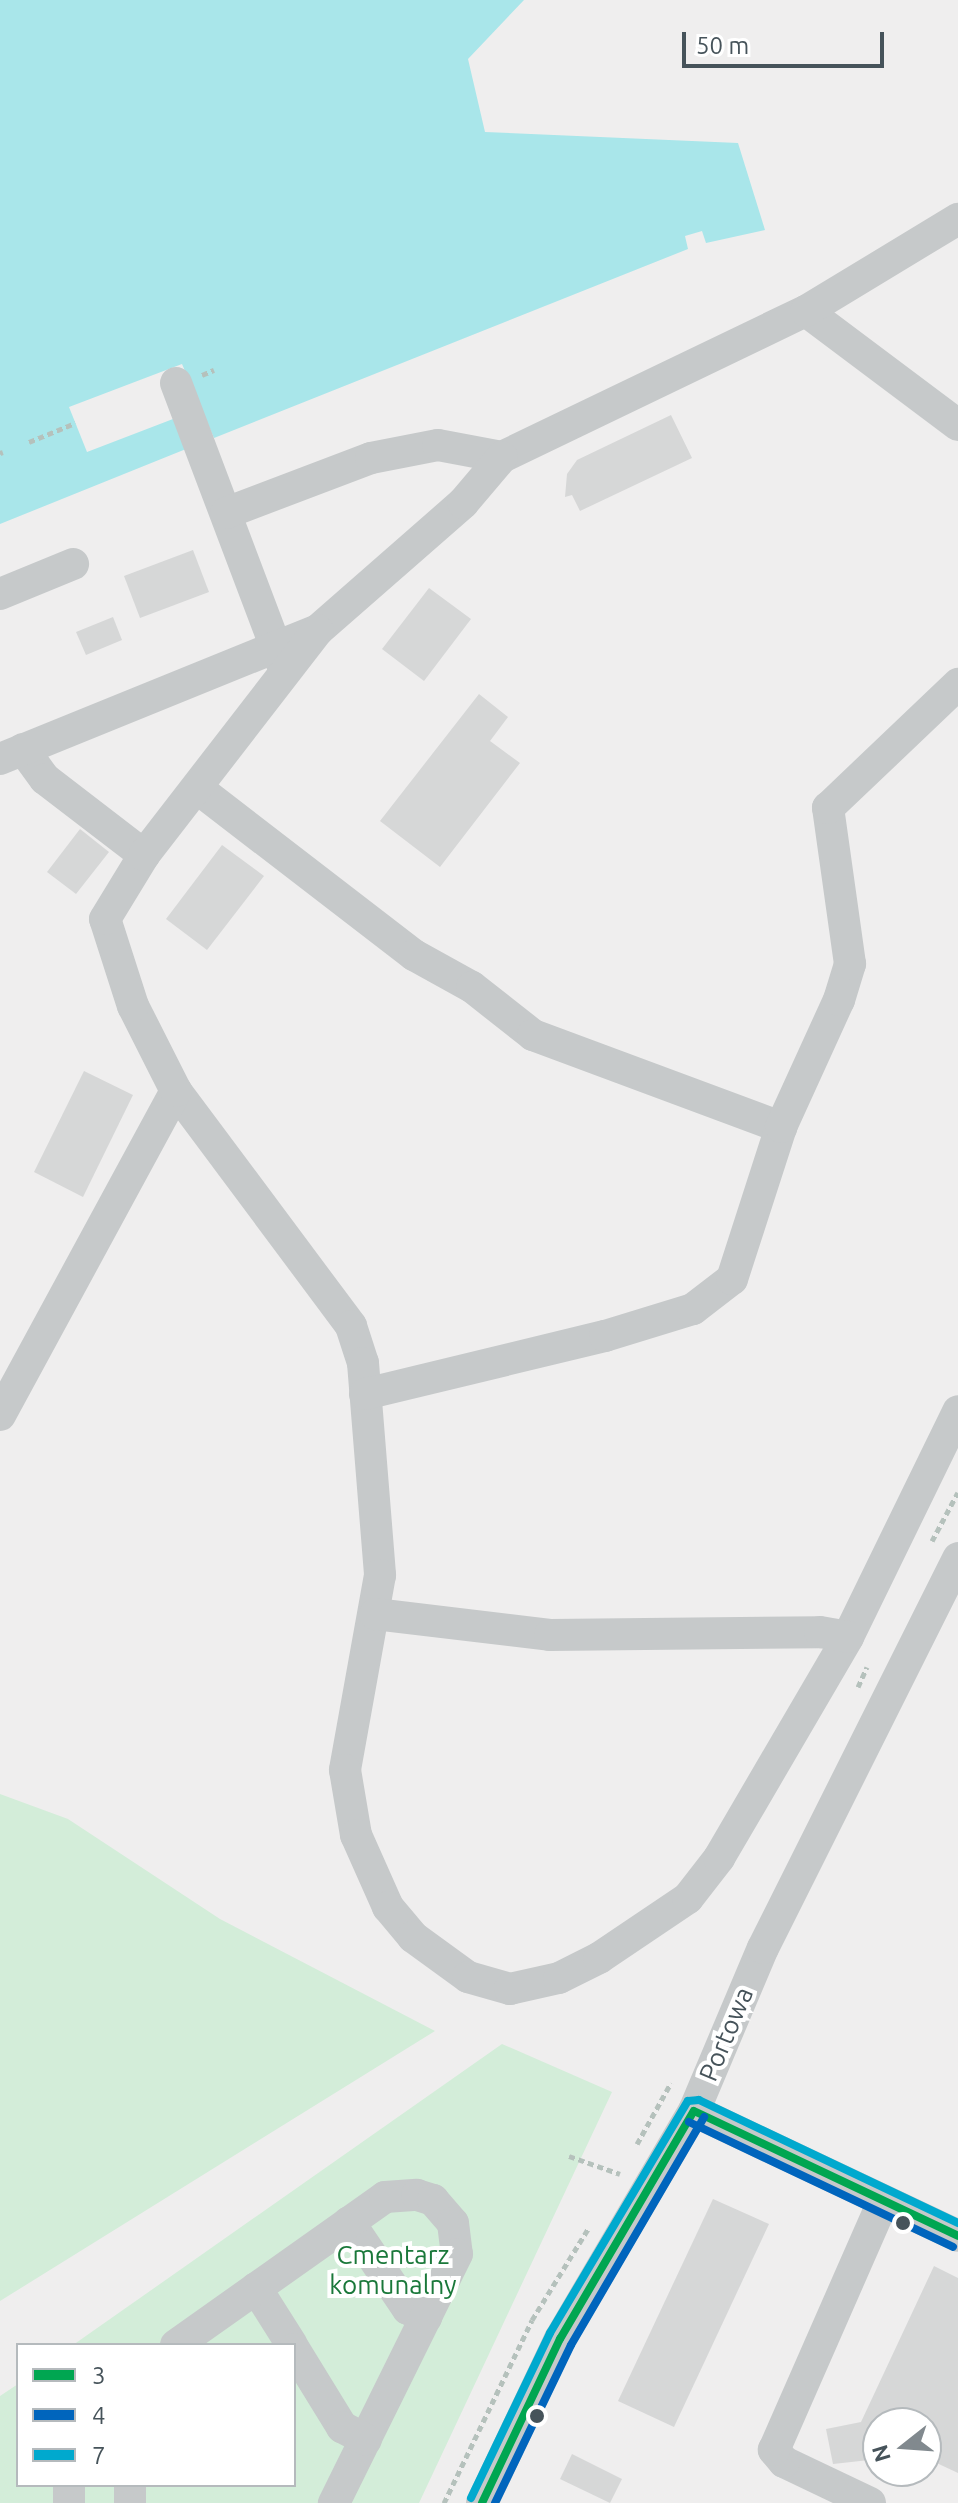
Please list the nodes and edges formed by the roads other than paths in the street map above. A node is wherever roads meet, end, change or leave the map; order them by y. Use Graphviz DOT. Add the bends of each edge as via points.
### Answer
graph roads {
  1 [pos="958,219"];
  2 [pos="806,311"];
  3 [pos="176,383"];
  4 [pos="958,425"];
  5 [pos="502,457"];
  6 [pos="226,513"];
  7 [pos="73,564"];
  8 [pos="0,594"];
  9 [pos="318,630"];
  10 [pos="275,645"];
  11 [pos="286,676"];
  12 [pos="958,684"];
  13 [pos="11,754"];
  14 [pos="197,788"];
  15 [pos="144,855"];
  16 [pos="176,1091"];
  17 [pos="781,1127"];
  18 [pos="365,1394"];
  19 [pos="958,1411"];
  20 [pos="0,1415"];
  21 [pos="958,1558"];
  22 [pos="375,1614"];
  23 [pos="848,1637"];
  24 [pos="694,2111"];
  25 [pos="883,2202"];
  26 [pos="349,2222"];
  27 [pos="958,2236"];
  28 [pos="256,2288"];
  29 [pos="426,2317"];
  30 [pos="179,2343"];
  31 [pos="290,2343"];
  32 [pos="296,2352"];
  33 [pos="366,2440"];
  34 [pos="334,2503"];
  35 [pos="482,2503"];
  36 [pos="870,2503"];
  1 -- 2 [label="street"];
  2 -- 4 [label="street"];
  2 -- 5 [label="street"];
  3 -- 6 [label="street"];
  5 -- 6 [label="street" via="438,445 371,458"];
  5 -- 9 [label="street" via="463,503"];
  6 -- 10 [label="street"];
  7 -- 8 [label="street"];
  9 -- 10 [label="street"];
  9 -- 11 [label="street"];
  10 -- 11 [label="street"];
  10 -- 13 [label="street"];
  11 -- 14 [label="street"];
  12 -- 17 [label="street" via="828,808 850,964"];
  13 -- 15 [label="street"];
  14 -- 15 [label="street"];
  14 -- 17 [label="street" via="414,955 472,987 533,1035"];
  15 -- 16 [label="street" via="105,919 133,1006"];
  16 -- 18 [label="street" via="351,1326 363,1363"];
  16 -- 20 [label="street"];
  17 -- 18 [label="street" via="732,1279 715,1296 693,1309 605,1336"];
  18 -- 22 [label="street" via="380,1575"];
  19 -- 23 [label="street"];
  21 -- 24 [label="street, Portowa" via="763,1948"];
  22 -- 23 [label="street" via="550,1635 820,1632"];
  22 -- 23 [label="street" via="345,1770 356,1835 388,1907 413,1937 468,1977 510,1989 559,1978 599,1958 688,1898 719,1858"];
  24 -- 25 [label="street"];
  24 -- 35 [label="street, Portowa" via="560,2339"];
  25 -- 27 [label="street"];
  25 -- 36 [label="street" via="774,2450 784,2462"];
  26 -- 28 [label="street"];
  26 -- 29 [label="street" via="408,2309"];
  26 -- 29 [label="street" via="385,2197 417,2195 433,2200 453,2223 457,2254"];
  28 -- 30 [label="street"];
  28 -- 31 [label="street"];
  29 -- 33 [label="street"];
  32 -- 33 [label="street" via="342,2427"];
  33 -- 34 [label="street"];
}
